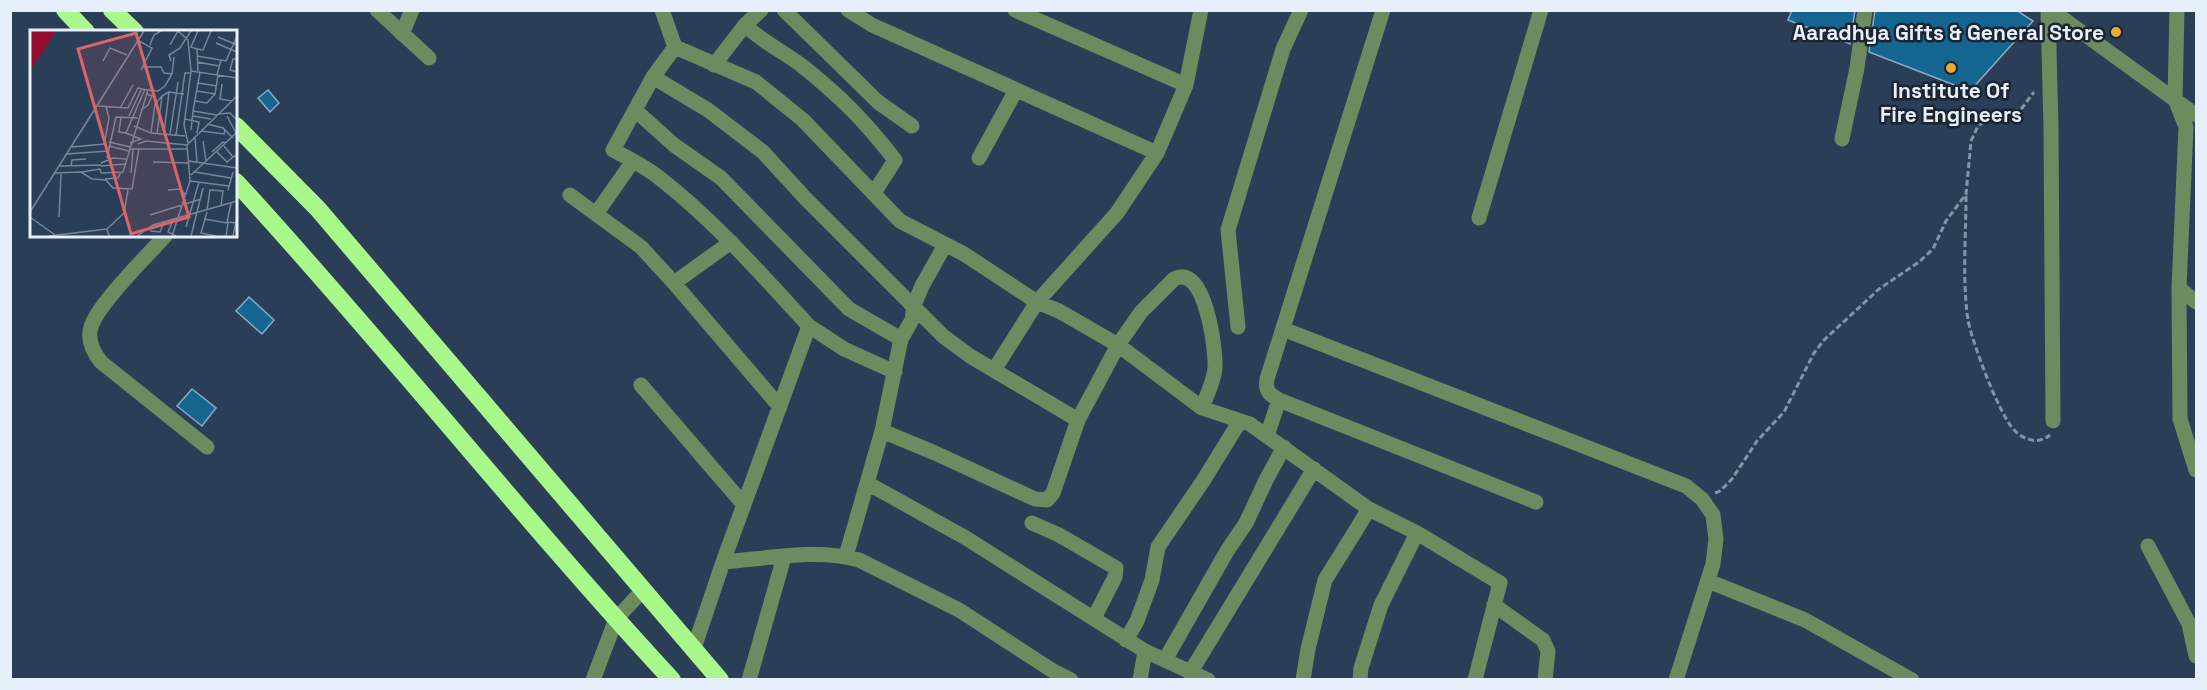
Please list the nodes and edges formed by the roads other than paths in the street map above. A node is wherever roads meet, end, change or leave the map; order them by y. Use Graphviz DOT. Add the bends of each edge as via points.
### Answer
graph roads {
  1 [pos="65,10"];
  2 [pos="112,10"];
  3 [pos="377,10"];
  4 [pos="412,10"];
  5 [pos="662,10"];
  6 [pos="761,10"];
  7 [pos="784,10"];
  8 [pos="848,10"];
  9 [pos="1015,10"];
  10 [pos="1201,10"];
  11 [pos="1301,10"];
  12 [pos="1383,10"];
  13 [pos="1541,10"];
  14 [pos="1865,10"];
  15 [pos="2049,10"];
  16 [pos="2177,10"];
  17 [pos="745,25"];
  18 [pos="84,30"];
  19 [pos="133,30"];
  20 [pos="402,34"];
  21 [pos="675,47"];
  22 [pos="429,58"];
  23 [pos="714,65"];
  24 [pos="653,77"];
  25 [pos="1186,85"];
  26 [pos="1016,90"];
  27 [pos="2175,99"];
  28 [pos="635,110"];
  29 [pos="2196,115"];
  30 [pos="912,126"];
  31 [pos="237,127"];
  32 [pos="1842,139"];
  33 [pos="1157,153"];
  34 [pos="979,158"];
  35 [pos="633,161"];
  36 [pos="2184,182"];
  37 [pos="237,183"];
  38 [pos="2196,191"];
  39 [pos="874,193"];
  40 [pos="570,195"];
  41 [pos="596,214"];
  42 [pos="1479,218"];
  43 [pos="164,237"];
  44 [pos="732,242"];
  45 [pos="945,245"];
  46 [pos="674,283"];
  47 [pos="2179,288"];
  48 [pos="1037,302"];
  49 [pos="2196,302"];
  50 [pos="914,305"];
  51 [pos="809,326"];
  52 [pos="1238,327"];
  53 [pos="1283,329"];
  54 [pos="901,339"];
  55 [pos="1118,345"];
  56 [pos="994,370"];
  57 [pos="895,372"];
  58 [pos="641,385"];
  59 [pos="1279,400"];
  60 [pos="780,407"];
  61 [pos="1202,408"];
  62 [pos="1078,420"];
  63 [pos="1240,421"];
  64 [pos="2053,421"];
  65 [pos="882,431"];
  66 [pos="1267,436"];
  67 [pos="207,447"];
  68 [pos="1284,447"];
  69 [pos="1314,469"];
  70 [pos="2196,470"];
  71 [pos="867,483"];
  72 [pos="1536,502"];
  73 [pos="744,505"];
  74 [pos="1369,509"];
  75 [pos="1032,523"];
  76 [pos="1417,533"];
  77 [pos="2148,546"];
  78 [pos="846,556"];
  79 [pos="784,557"];
  80 [pos="723,562"];
  81 [pos="1708,581"];
  82 [pos="644,589"];
  83 [pos="1494,605"];
  84 [pos="1094,618"];
  85 [pos="616,619"];
  86 [pos="1126,640"];
  87 [pos="694,648"];
  88 [pos="1145,651"];
  89 [pos="2196,656"];
  90 [pos="1166,660"];
  91 [pos="1191,673"];
  92 [pos="593,680"];
  93 [pos="672,680"];
  94 [pos="720,680"];
  95 [pos="749,680"];
  96 [pos="1071,680"];
  97 [pos="1140,680"];
  98 [pos="1208,680"];
  99 [pos="1303,680"];
  100 [pos="1360,680"];
  101 [pos="1475,680"];
  102 [pos="1545,680"];
  103 [pos="1676,680"];
  104 [pos="1912,680"];
  1 -- 18 [label="highway"];
  2 -- 19 [label="highway"];
  3 -- 20 [label="street"];
  4 -- 20 [label="street"];
  5 -- 21 [label="street"];
  6 -- 17 [label="street"];
  7 -- 30 [label="street" via="878,102"];
  8 -- 26 [label="street" via="872,25"];
  9 -- 25 [label="street"];
  10 -- 25 [label="street"];
  11 -- 52 [label="street" via="1283,49 1228,230"];
  12 -- 53 [label="street"];
  13 -- 42 [label="street"];
  14 -- 32 [label="street"];
  15 -- 27 [label="street"];
  15 -- 64 [label="street"];
  16 -- 27 [label="street"];
  17 -- 23 [label="street"];
  17 -- 39 [label="street" via="836,93 895,160"];
  20 -- 22 [label="street"];
  21 -- 23 [label="street"];
  21 -- 24 [label="street"];
  23 -- 39 [label="street" via="756,82 803,120"];
  24 -- 28 [label="street"];
  24 -- 50 [label="street" via="708,110 763,152"];
  25 -- 33 [label="street"];
  26 -- 33 [label="street"];
  26 -- 34 [label="street"];
  27 -- 29 [label="street"];
  27 -- 36 [label="street" via="2186,127"];
  28 -- 35 [label="street" via="614,150"];
  28 -- 54 [label="street" via="674,145 721,178 849,309"];
  31 -- 82 [label="highway" via="318,209"];
  33 -- 48 [label="street" via="1117,213"];
  35 -- 41 [label="street"];
  35 -- 44 [label="street" via="656,175"];
  36 -- 38 [label="street"];
  36 -- 47 [label="street"];
  37 -- 85 [label="highway"];
  39 -- 45 [label="street" via="900,221"];
  40 -- 41 [label="street"];
  41 -- 46 [label="street" via="641,247"];
  43 -- 67 [label="street" via="98,312 90,339 101,362"];
  44 -- 46 [label="street"];
  44 -- 51 [label="street"];
  45 -- 48 [label="street"];
  45 -- 50 [label="street"];
  46 -- 60 [label="street"];
  47 -- 49 [label="street"];
  47 -- 70 [label="street" via="2180,419"];
  48 -- 55 [label="street"];
  48 -- 56 [label="street"];
  50 -- 54 [label="street" via="912,320"];
  50 -- 56 [label="street" via="944,336"];
  51 -- 57 [label="street" via="844,349"];
  51 -- 60 [label="street"];
  53 -- 59 [label="street" via="1266,386 1268,393"];
  53 -- 81 [label="street" via="1686,486 1713,515 1716,539"];
  54 -- 57 [label="street"];
  55 -- 61 [label="street"];
  55 -- 61 [label="street" via="1141,312 1174,279 1188,277 1201,294 1214,350 1213,378"];
  55 -- 62 [label="street"];
  56 -- 62 [label="street"];
  57 -- 65 [label="street"];
  58 -- 73 [label="street"];
  59 -- 66 [label="street"];
  59 -- 72 [label="street"];
  60 -- 73 [label="street"];
  61 -- 63 [label="street"];
  62 -- 65 [label="street" via="1053,493 1047,500 1035,499"];
  63 -- 66 [label="street"];
  63 -- 86 [label="street" via="1158,547 1152,580"];
  65 -- 71 [label="street"];
  66 -- 68 [label="street"];
  68 -- 69 [label="street"];
  68 -- 90 [label="street" via="1246,523"];
  69 -- 74 [label="street"];
  69 -- 91 [label="street"];
  71 -- 78 [label="street"];
  71 -- 84 [label="street" via="966,538"];
  73 -- 80 [label="street"];
  74 -- 76 [label="street"];
  74 -- 99 [label="street" via="1324,580"];
  75 -- 84 [label="street" via="1116,568"];
  76 -- 83 [label="street" via="1500,583"];
  76 -- 100 [label="street" via="1381,605"];
  77 -- 89 [label="street" via="2189,624"];
  78 -- 79 [label="street"];
  78 -- 96 [label="street" via="959,610"];
  79 -- 80 [label="street"];
  79 -- 95 [label="street"];
  80 -- 87 [label="street"];
  81 -- 103 [label="street"];
  81 -- 104 [label="street" via="1805,620"];
  82 -- 85 [label="street"];
  82 -- 87 [label="highway"];
  83 -- 101 [label="street"];
  83 -- 102 [label="street" via="1543,640 1548,651"];
  84 -- 86 [label="street"];
  85 -- 92 [label="street"];
  85 -- 93 [label="highway"];
  86 -- 88 [label="street"];
  87 -- 94 [label="highway"];
  88 -- 90 [label="street"];
  88 -- 97 [label="street"];
  90 -- 91 [label="street"];
  91 -- 98 [label="street"];
}
